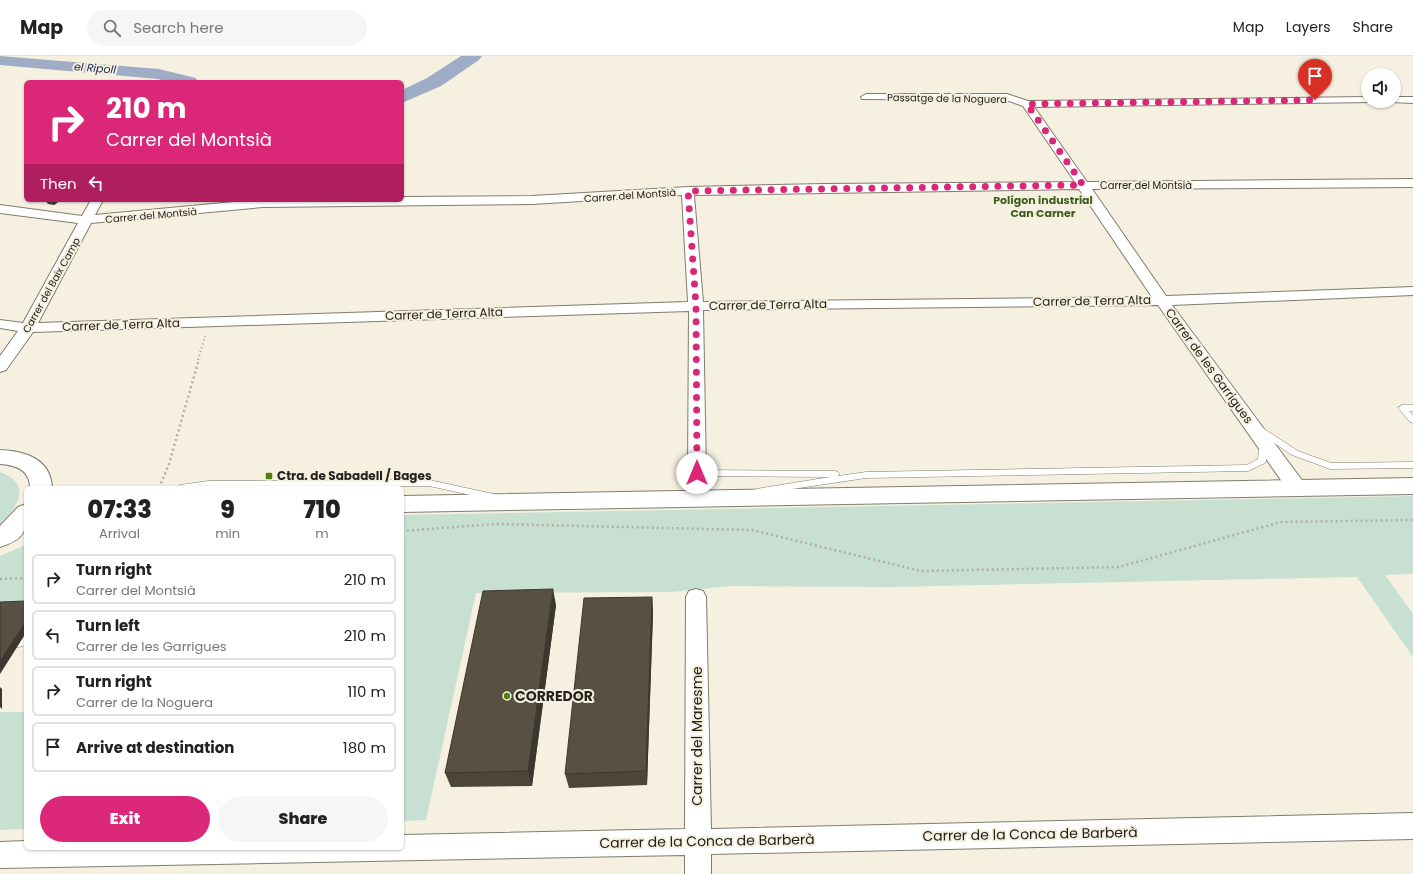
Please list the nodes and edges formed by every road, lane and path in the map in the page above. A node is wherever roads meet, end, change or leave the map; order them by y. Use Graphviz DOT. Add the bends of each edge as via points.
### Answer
graph roads {
  1 [pos="866,97"];
  2 [pos="1361,100"];
  3 [pos="1401,100"];
  4 [pos="1413,100"];
  5 [pos="1027,104"];
  6 [pos="1413,183"];
  7 [pos="1083,185"];
  8 [pos="688,191"];
  9 [pos="404,201"];
  10 [pos="97,202"];
  11 [pos="325,202"];
  12 [pos="0,209"];
  13 [pos="87,220"];
  14 [pos="1413,291"];
  15 [pos="1162,300"];
  16 [pos="696,306"];
  17 [pos="210,322"];
  18 [pos="0,324"];
  19 [pos="28,328"];
  20 [pos="0,367"];
  21 [pos="1413,408"];
  22 [pos="1413,420"];
  23 [pos="1250,422"];
  24 [pos="1264,443"];
  25 [pos="0,457"];
  26 [pos="1413,465"];
  27 [pos="697,473"];
  28 [pos="866,474"];
  29 [pos="41,486"];
  30 [pos="160,486"];
  31 [pos="194,486"];
  32 [pos="1413,486"];
  33 [pos="1297,488"];
  34 [pos="715,499"];
  35 [pos="511,502"];
  36 [pos="404,504"];
  37 [pos="24,515"];
  38 [pos="1413,520"];
  39 [pos="404,531"];
  40 [pos="24,535"];
  41 [pos="0,538"];
  42 [pos="0,542"];
  43 [pos="24,578"];
  44 [pos="0,579"];
  45 [pos="696,597"];
  46 [pos="0,637"];
  47 [pos="23,641"];
  48 [pos="0,647"];
  49 [pos="1413,826"];
  50 [pos="698,842"];
  51 [pos="404,847"];
  52 [pos="268,850"];
  53 [pos="0,855"];
  54 [pos="698,874"];
  1 -- 5 [label="street, Passatge de la Noguera" via="1007,97"];
  2 -- 5 [label="street, Passatge de la Noguera"];
  3 -- 4 [label="street"];
  5 -- 7 [label="street, Carrer de les Garrigues"];
  6 -- 7 [label="street, Carrer del Montsià"];
  7 -- 8 [label="street, Carrer del Montsià"];
  7 -- 15 [label="street, Carrer de les Garrigues"];
  8 -- 9 [label="street, Carrer del Montsià" via="532,200"];
  8 -- 16 [label="street"];
  10 -- 13 [label="street, Carrer del Baix Camp"];
  11 -- 13 [label="street, Carrer del Montsià" via="263,203"];
  12 -- 13 [label="street, Carrer del Montsià"];
  13 -- 19 [label="street, Carrer del Baix Camp"];
  14 -- 15 [label="street, Carrer de Terra Alta"];
  15 -- 16 [label="street, Carrer de Terra Alta"];
  15 -- 23 [label="street, Carrer de les Garrigues"];
  16 -- 17 [label="street, Carrer de Terra Alta"];
  16 -- 27 [label="street"];
  17 -- 19 [label="street, Carrer de Terra Alta"];
  17 -- 30 [label="path" via="169,464"];
  18 -- 19 [label="street, Carrer de Terra Alta"];
  19 -- 20 [label="street, Carrer del Baix Camp"];
  21 -- 22 [label="lane" via="1402,408"];
  23 -- 24 [label="street, Carrer de les Garrigues"];
  23 -- 26 [label="lane" via="1295,453 1330,466"];
  24 -- 28 [label="lane" via="1262,461 1248,468"];
  24 -- 33 [label="street, Carrer de les Garrigues"];
  25 -- 29 [label="street" via="26,461 37,470"];
  27 -- 28 [label="lane"];
  28 -- 34 [label="lane"];
  31 -- 35 [label="lane" via="429,482"];
  32 -- 33 [label="street"];
  33 -- 34 [label="street"];
  34 -- 35 [label="street"];
  35 -- 36 [label="street"];
  37 -- 41 [label="street" via="13,529"];
  38 -- 39 [label="path" via="1281,522 1119,567 921,571 752,530 495,524"];
  40 -- 42 [label="street"];
  43 -- 44 [label="path"];
  45 -- 50 [label="street, Carrer del Maresme"];
  46 -- 47 [label="lane"];
  47 -- 48 [label="lane"];
  49 -- 50 [label="street, Carrer de la Conca de Barberà"];
  50 -- 51 [label="street, Carrer de la Conca de Barberà"];
  50 -- 54 [label="street, Carrer del Maresme"];
  52 -- 53 [label="street, Carrer de la Conca de Barberà"];
}
